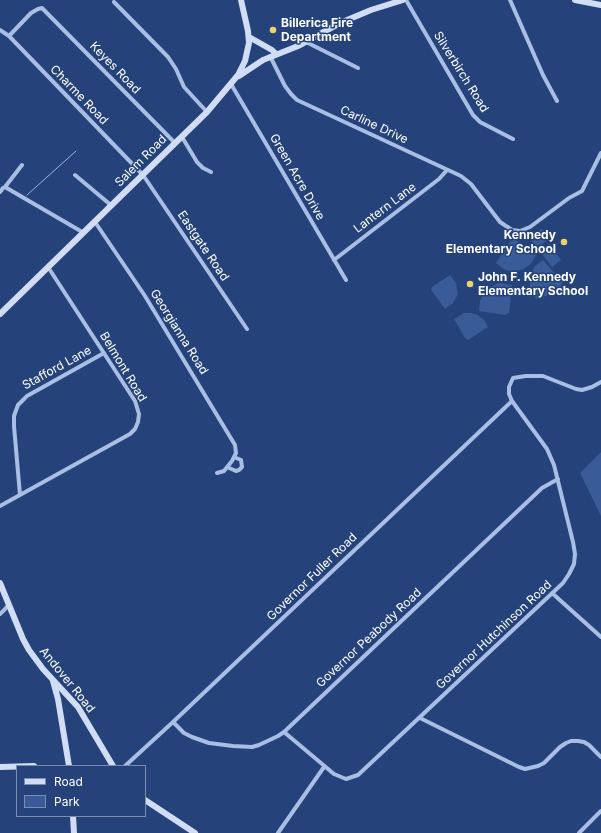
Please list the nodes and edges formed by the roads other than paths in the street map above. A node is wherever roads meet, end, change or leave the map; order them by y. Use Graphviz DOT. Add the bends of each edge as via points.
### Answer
graph roads {
  1 [pos="108,0"];
  2 [pos="240,0"];
  3 [pos="405,0"];
  4 [pos="510,0"];
  5 [pos="575,0"];
  6 [pos="113,1"];
  7 [pos="390,2"];
  8 [pos="601,5"];
  9 [pos="0,30"];
  10 [pos="9,36"];
  11 [pos="249,37"];
  12 [pos="306,42"];
  13 [pos="273,55"];
  14 [pos="358,68"];
  15 [pos="231,83"];
  16 [pos="557,101"];
  17 [pos="207,112"];
  18 [pos="182,137"];
  19 [pos="513,139"];
  20 [pos="175,143"];
  21 [pos="601,153"];
  22 [pos="22,165"];
  23 [pos="595,165"];
  24 [pos="601,167"];
  25 [pos="447,170"];
  26 [pos="211,172"];
  27 [pos="75,174"];
  28 [pos="143,175"];
  29 [pos="5,187"];
  30 [pos="0,192"];
  31 [pos="112,206"];
  32 [pos="95,222"];
  33 [pos="84,233"];
  34 [pos="334,260"];
  35 [pos="48,267"];
  36 [pos="346,280"];
  37 [pos="0,314"];
  38 [pos="247,329"];
  39 [pos="104,354"];
  40 [pos="601,382"];
  41 [pos="512,401"];
  42 [pos="234,457"];
  43 [pos="227,467"];
  44 [pos="217,473"];
  45 [pos="558,479"];
  46 [pos="20,495"];
  47 [pos="0,506"];
  48 [pos="0,583"];
  49 [pos="552,593"];
  50 [pos="9,605"];
  51 [pos="0,614"];
  52 [pos="601,637"];
  53 [pos="52,679"];
  54 [pos="65,692"];
  55 [pos="58,699"];
  56 [pos="420,718"];
  57 [pos="173,722"];
  58 [pos="284,732"];
  59 [pos="601,757"];
  60 [pos="69,765"];
  61 [pos="112,765"];
  62 [pos="126,765"];
  63 [pos="0,767"];
  64 [pos="16,767"];
  65 [pos="324,767"];
  66 [pos="146,801"];
  67 [pos="601,811"];
  68 [pos="73,817"];
  69 [pos="74,833"];
  70 [pos="195,833"];
  71 [pos="278,833"];
  72 [pos="579,833"];
  1 -- 6 [label="street"];
  2 -- 11 [label="main road, Salem Road"];
  3 -- 7 [label="main road"];
  3 -- 19 [label="street, Silverbirch Road" via="473,115 480,122"];
  4 -- 16 [label="street"];
  5 -- 8 [label="main road"];
  6 -- 17 [label="street" via="168,57 184,87"];
  7 -- 12 [label="main road" via="340,23"];
  9 -- 10 [label="street, Charme Road"];
  10 -- 20 [label="street, Keyes Road" via="27,16 40,8 44,10"];
  10 -- 28 [label="street, Charme Road"];
  11 -- 13 [label="main road" via="271,50"];
  11 -- 15 [label="main road, Salem Road" via="245,61"];
  12 -- 13 [label="main road"];
  12 -- 14 [label="street"];
  13 -- 15 [label="main road" via="249,68"];
  13 -- 25 [label="street, Carline Drive" via="288,91 299,102"];
  15 -- 17 [label="main road, Salem Road"];
  15 -- 34 [label="street, Green Acre Drive"];
  17 -- 18 [label="main road, Salem Road"];
  18 -- 20 [label="main road, Salem Road"];
  18 -- 26 [label="street" via="197,162"];
  20 -- 28 [label="main road, Salem Road"];
  21 -- 23 [label="street, Carline Drive"];
  22 -- 29 [label="street"];
  23 -- 24 [label="street"];
  23 -- 25 [label="street, Carline Drive" via="582,191 535,224 524,230 514,231 500,222 468,181"];
  25 -- 34 [label="street, Lantern Lane" via="439,179"];
  27 -- 31 [label="street"];
  28 -- 31 [label="main road, Salem Road"];
  28 -- 38 [label="street, Eastgate Road"];
  29 -- 30 [label="street"];
  29 -- 33 [label="street"];
  31 -- 32 [label="main road, Salem Road"];
  32 -- 33 [label="main road, Salem Road"];
  32 -- 42 [label="street, Georgianna Road" via="145,296 209,400 235,445"];
  33 -- 35 [label="main road, Salem Road"];
  34 -- 36 [label="street, Green Acre Drive"];
  35 -- 37 [label="main road, Salem Road"];
  35 -- 39 [label="street, Belmont Road"];
  39 -- 46 [label="street, Stafford Lane" via="27,396 18,405 14,426"];
  39 -- 46 [label="street, Belmont Road" via="136,406 139,417 135,429"];
  40 -- 41 [label="street" via="582,390 544,376 516,377 509,387"];
  41 -- 45 [label="street, Governor Hutchinson Road" via="550,454"];
  41 -- 57 [label="street, Governor Fuller Road"];
  42 -- 43 [label="street, Georgianna Road"];
  42 -- 43 [label="street, Georgianna Road" via="241,460 242,467 236,471"];
  43 -- 44 [label="street, Georgianna Road"];
  45 -- 49 [label="street, Governor Hutchinson Road" via="575,554 569,574"];
  45 -- 58 [label="street, Governor Peabody Road" via="542,488"];
  46 -- 47 [label="street, Belmont Road"];
  48 -- 50 [label="main road, Andover Road"];
  49 -- 52 [label="street"];
  49 -- 56 [label="street, Governor Hutchinson Road"];
  50 -- 51 [label="street"];
  50 -- 53 [label="main road, Andover Road" via="26,644"];
  53 -- 54 [label="main road, Andover Road"];
  53 -- 55 [label="main road"];
  54 -- 55 [label="main road"];
  54 -- 61 [label="main road, Andover Road" via="82,713"];
  55 -- 60 [label="main road"];
  56 -- 59 [label="street" via="525,769 544,763 560,747 571,741 584,742"];
  56 -- 65 [label="street, Governor Hutchinson Road" via="358,775 346,779"];
  57 -- 58 [label="street, Governor Peabody Road" via="184,733 198,740 238,747 259,745"];
  57 -- 62 [label="street, Governor Fuller Road"];
  58 -- 65 [label="street, Governor Hutchinson Road"];
  63 -- 64 [label="main road"];
  65 -- 71 [label="street"];
  66 -- 70 [label="main road"];
  67 -- 72 [label="street"];
  68 -- 69 [label="main road"];
}
